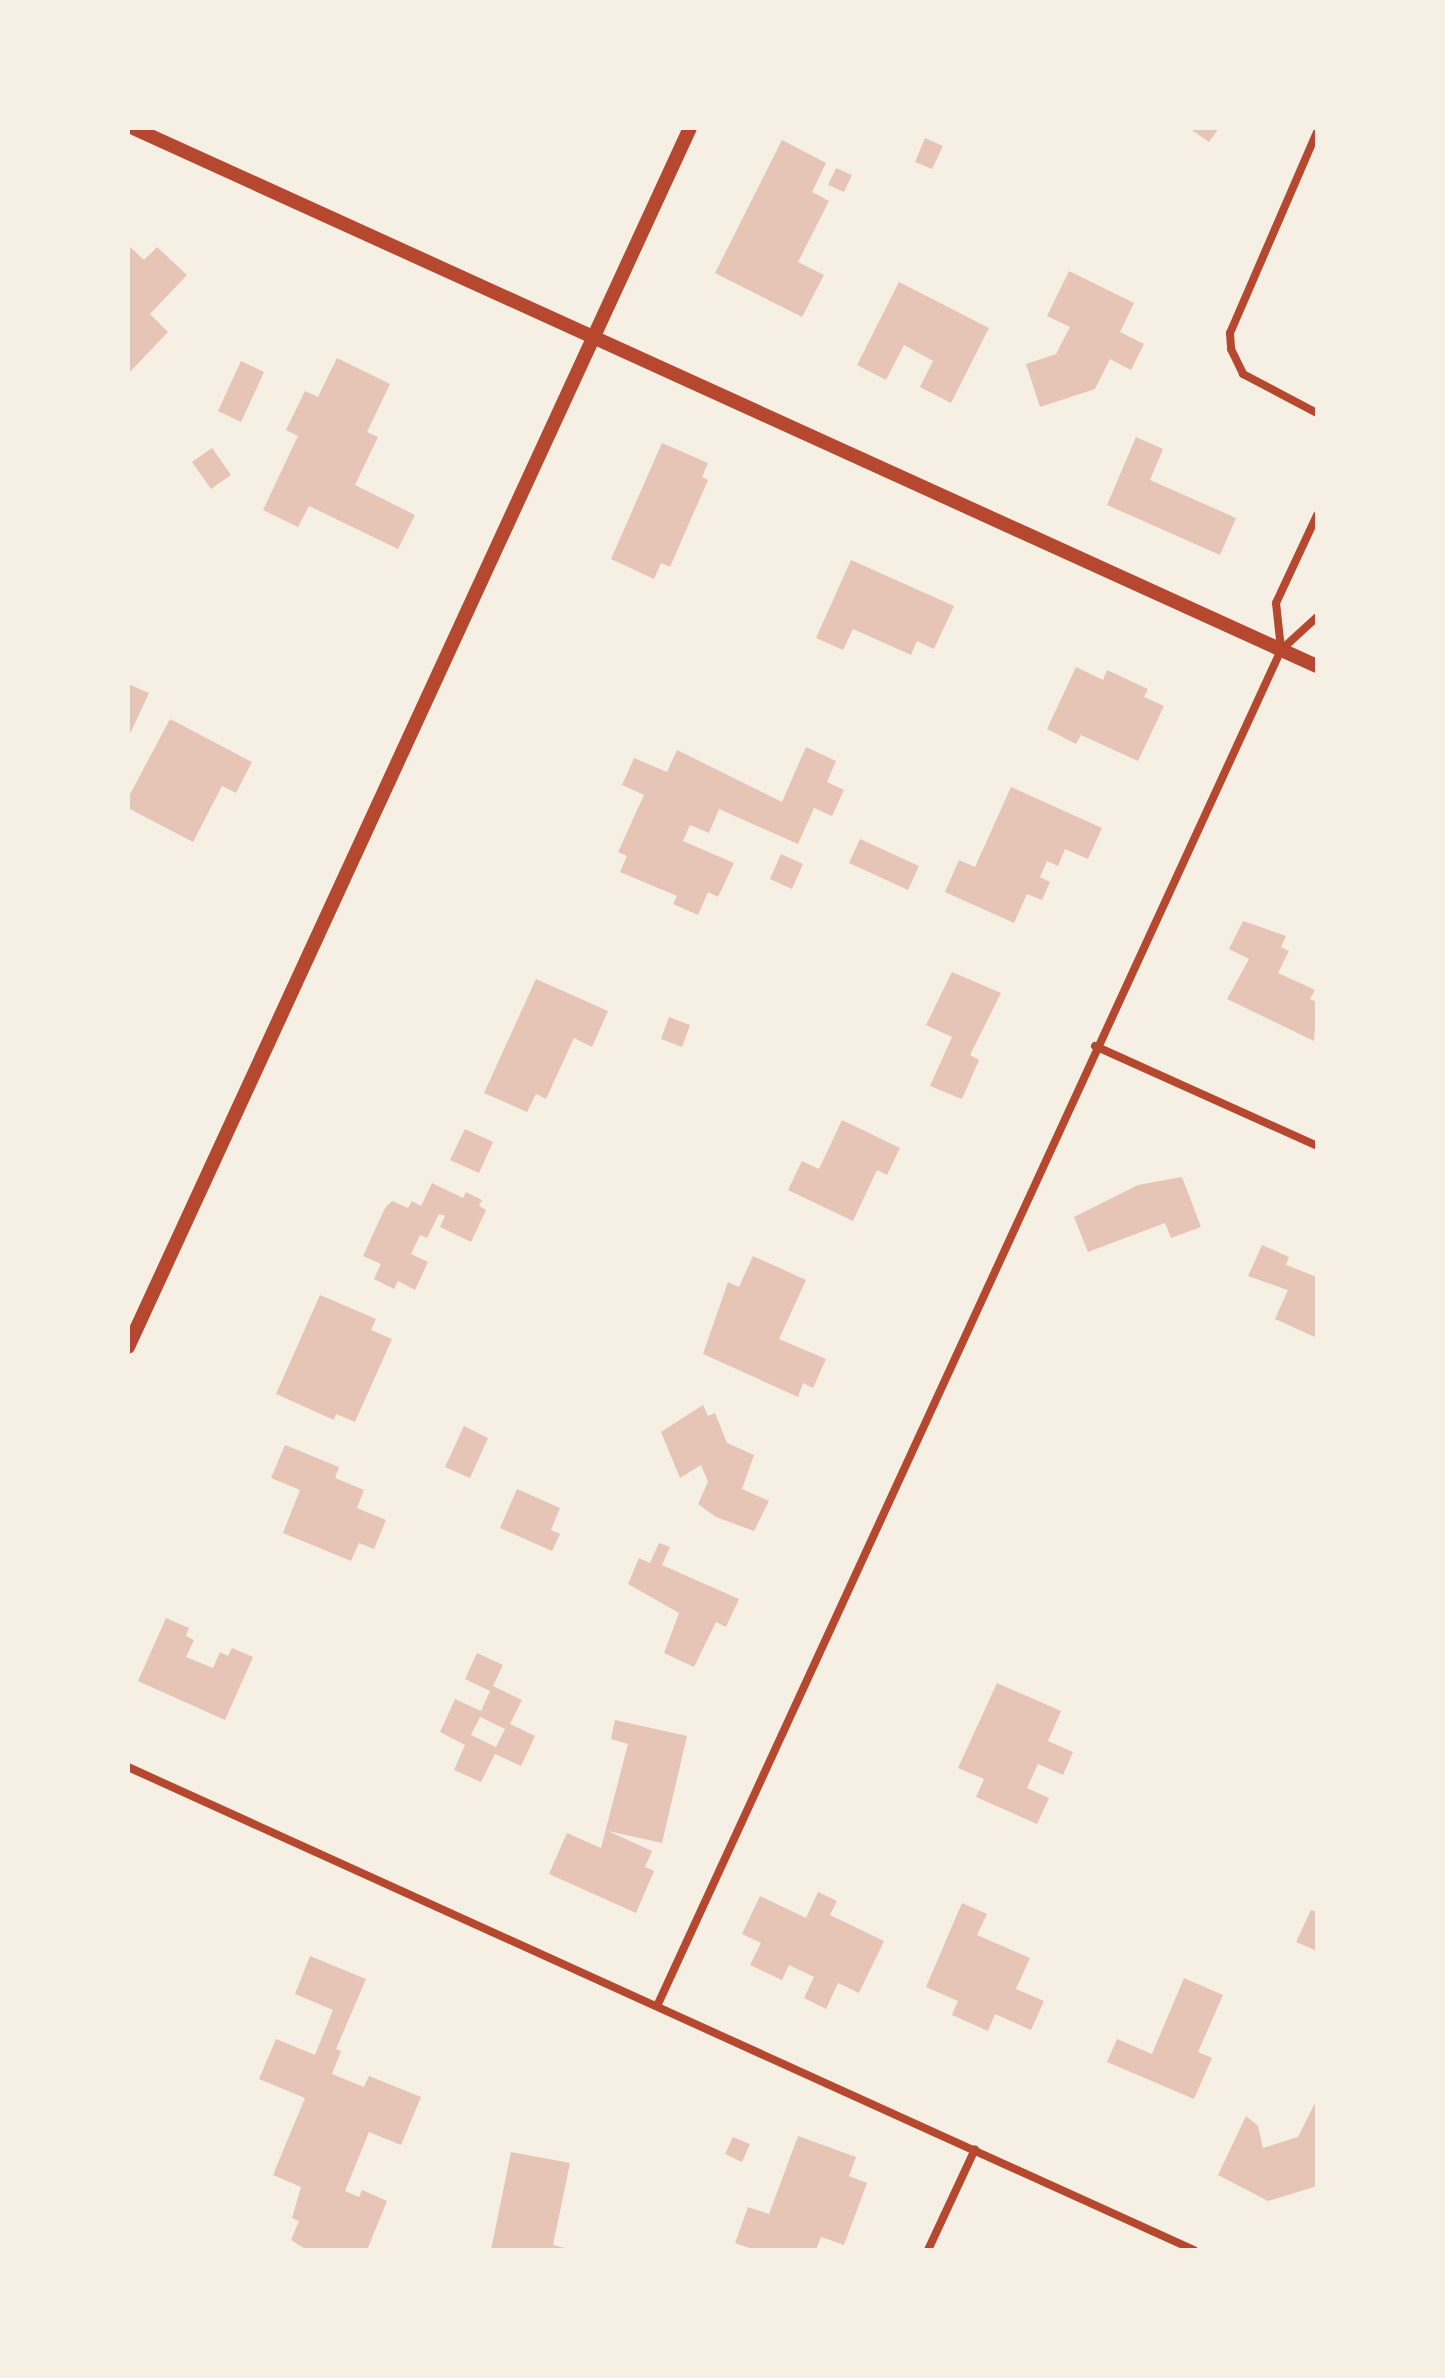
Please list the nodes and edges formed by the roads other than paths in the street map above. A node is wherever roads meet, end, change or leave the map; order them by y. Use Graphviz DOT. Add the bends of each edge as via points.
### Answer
graph roads {
  1 [pos="133,128"];
  2 [pos="690,128"];
  3 [pos="1317,132"];
  4 [pos="590,339"];
  5 [pos="1317,413"];
  6 [pos="1317,515"];
  7 [pos="1317,617"];
  8 [pos="1281,650"];
  9 [pos="1317,666"];
  10 [pos="1095,1046"];
  11 [pos="1317,1146"];
  12 [pos="128,1347"];
  13 [pos="128,1767"];
  14 [pos="658,2004"];
  15 [pos="975,2149"];
  16 [pos="928,2250"];
  17 [pos="1194,2250"];
  1 -- 4 [label="street"];
  2 -- 4 [label="street"];
  3 -- 5 [label="street" via="1239,304 1231,349 1243,374 1255,384"];
  4 -- 8 [label="street"];
  4 -- 12 [label="street"];
  6 -- 8 [label="street" via="1276,603"];
  7 -- 8 [label="street"];
  8 -- 9 [label="street"];
  8 -- 10 [label="street"];
  10 -- 11 [label="street"];
  10 -- 14 [label="street"];
  13 -- 14 [label="street"];
  14 -- 15 [label="street"];
  15 -- 16 [label="street"];
  15 -- 17 [label="street"];
}
